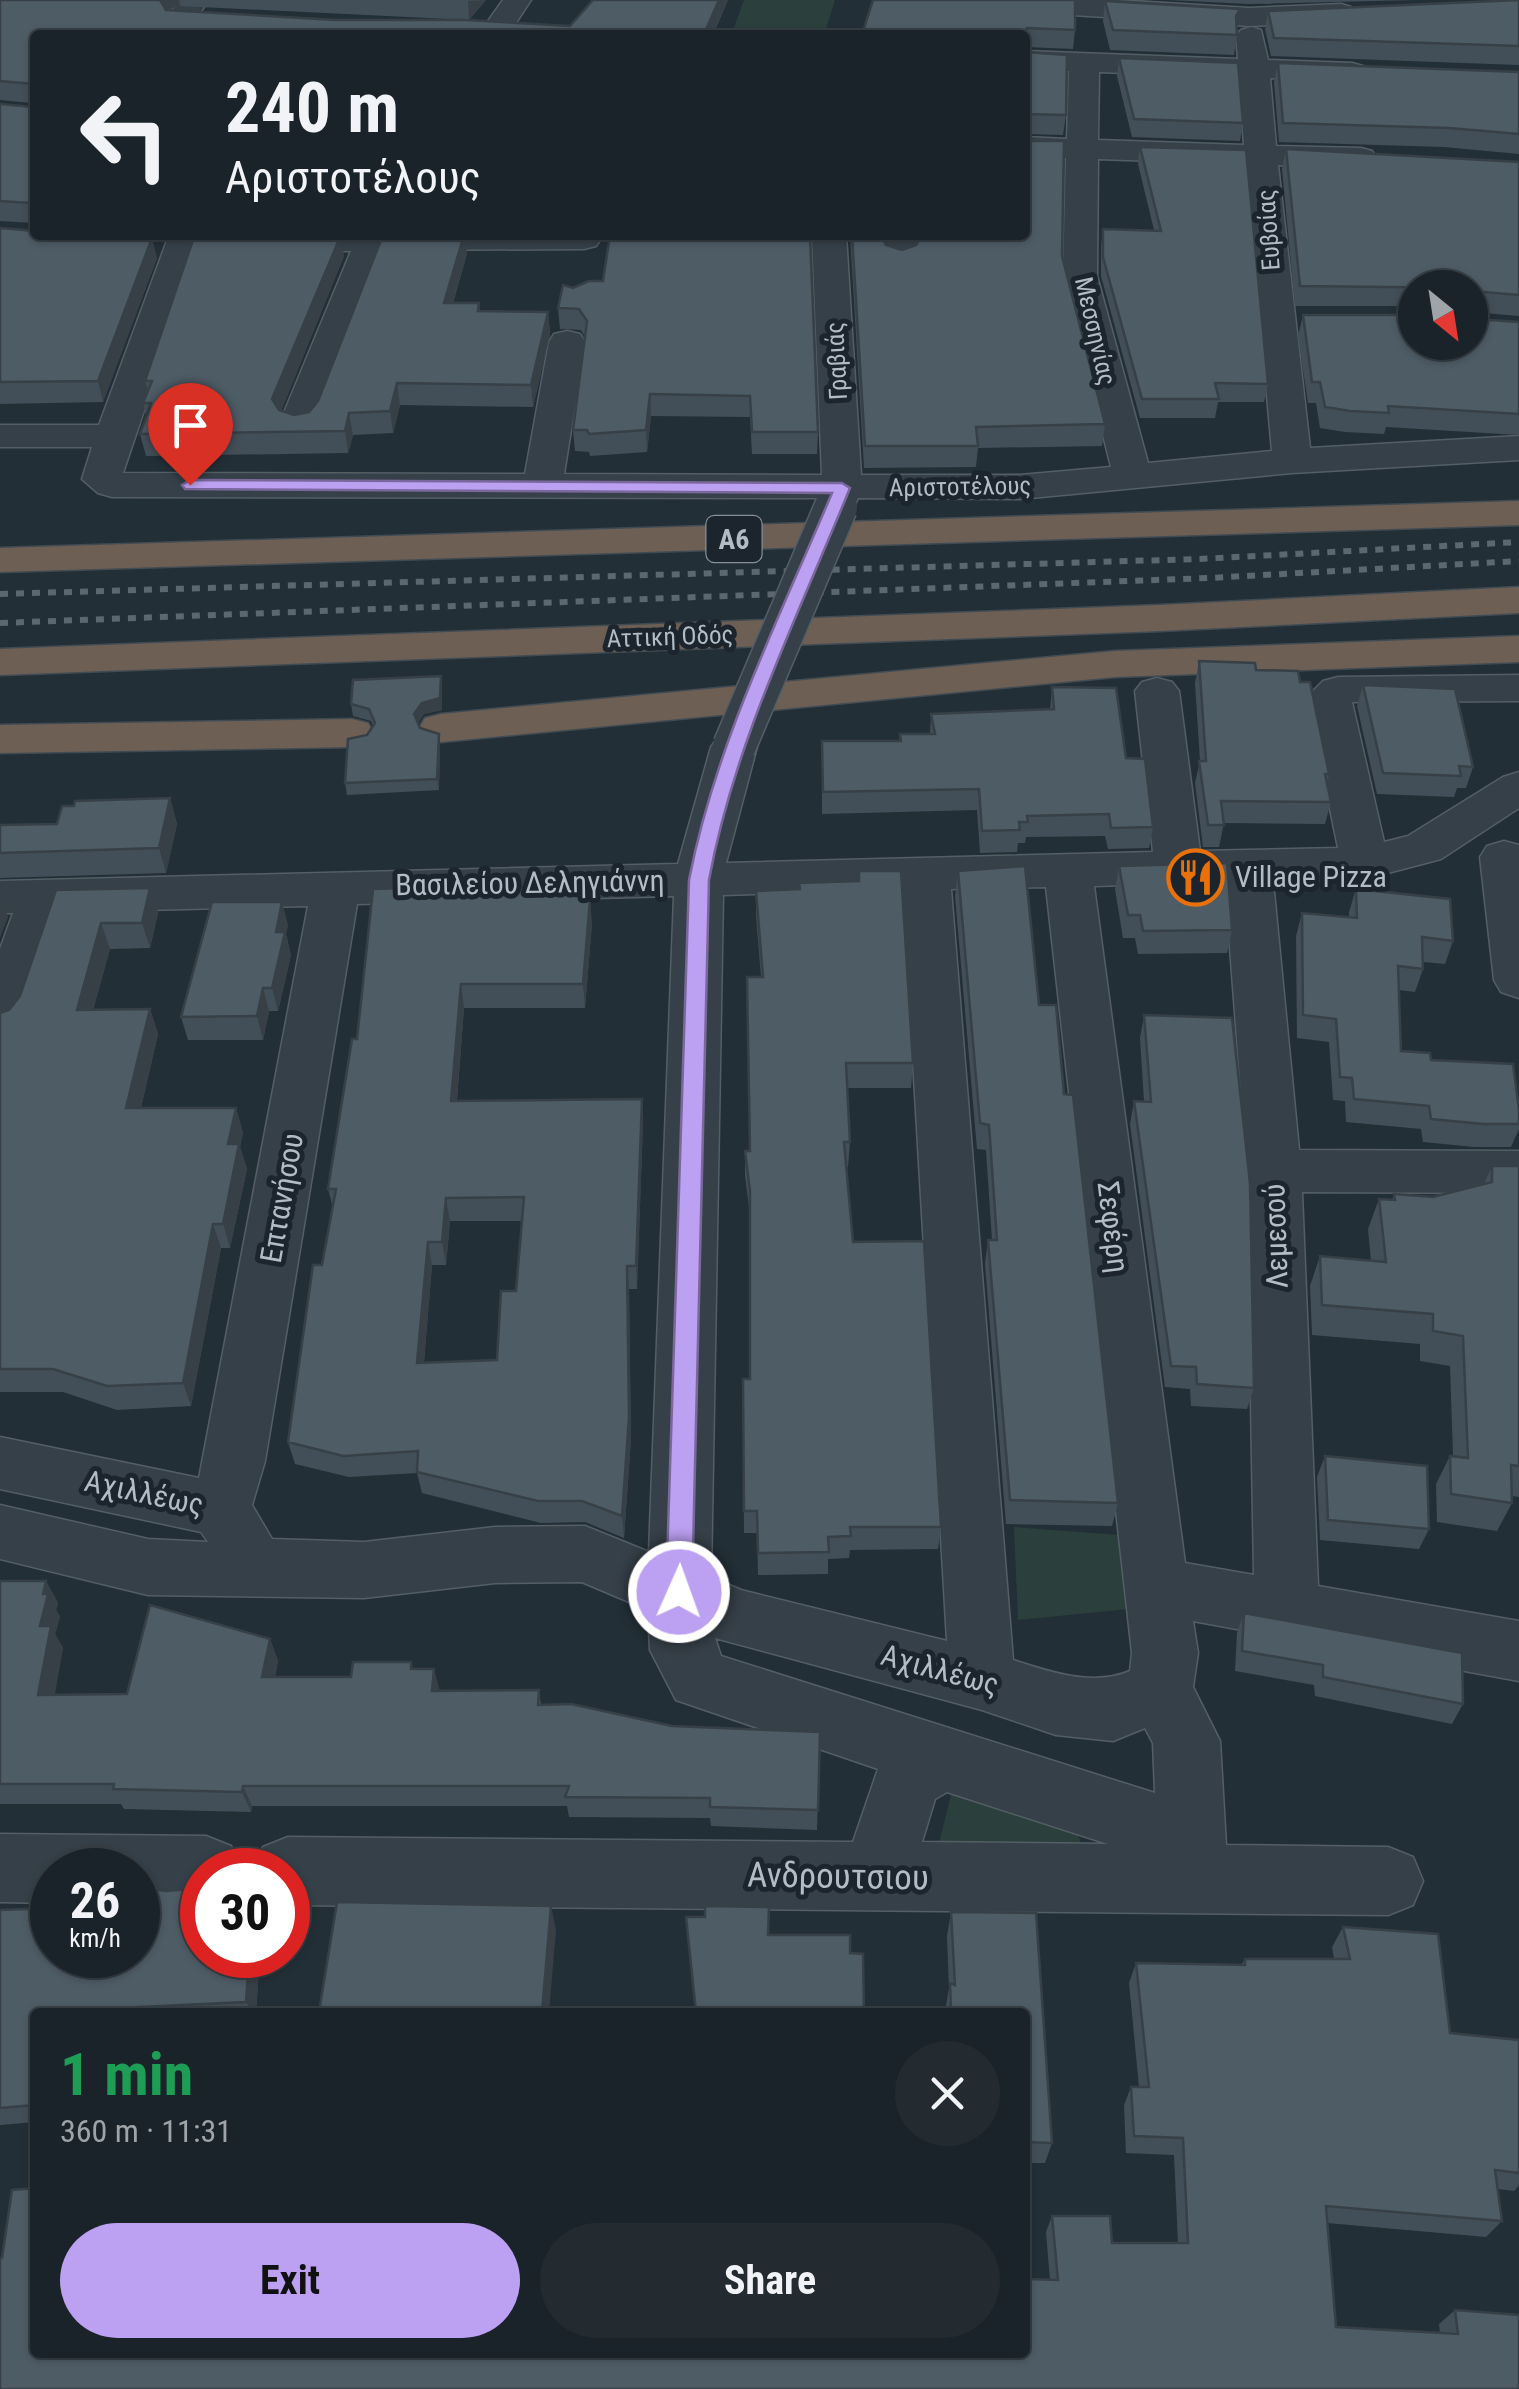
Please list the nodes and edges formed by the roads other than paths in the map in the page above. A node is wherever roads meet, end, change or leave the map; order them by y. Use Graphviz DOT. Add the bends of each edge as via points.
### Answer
graph roads {
  1 [pos="517,0"];
  2 [pos="978,0"];
  3 [pos="1246,8"];
  4 [pos="1368,12"];
  5 [pos="181,18"];
  6 [pos="219,21"];
  7 [pos="496,30"];
  8 [pos="1030,60"];
  9 [pos="1084,62"];
  10 [pos="1254,69"];
  11 [pos="1386,74"];
  12 [pos="1030,147"];
  13 [pos="1084,149"];
  14 [pos="1262,154"];
  15 [pos="1390,159"];
  16 [pos="372,240"];
  17 [pos="583,240"];
  18 [pos="829,240"];
  19 [pos="195,241"];
  20 [pos="577,277"];
  21 [pos="567,342"];
  22 [pos="299,422"];
  23 [pos="0,436"];
  24 [pos="114,436"];
  25 [pos="1519,448"];
  26 [pos="1292,461"];
  27 [pos="1133,478"];
  28 [pos="543,486"];
  29 [pos="839,498"];
  30 [pos="1519,512"];
  31 [pos="1469,516"];
  32 [pos="97,520"];
  33 [pos="0,560"];
  34 [pos="1519,600"];
  35 [pos="1519,649"];
  36 [pos="0,662"];
  37 [pos="1519,688"];
  38 [pos="1157,691"];
  39 [pos="441,728"];
  40 [pos="352,733"];
  41 [pos="0,739"];
  42 [pos="1519,787"];
  43 [pos="1441,840"];
  44 [pos="1511,857"];
  45 [pos="1365,863"];
  46 [pos="1248,865"];
  47 [pos="1178,866"];
  48 [pos="1068,869"];
  49 [pos="926,872"];
  50 [pos="699,880"];
  51 [pos="336,886"];
  52 [pos="22,896"];
  53 [pos="1519,980"];
  54 [pos="0,1019"];
  55 [pos="1274,1171"];
  56 [pos="1519,1172"];
  57 [pos="0,1463"];
  58 [pos="220,1509"];
  59 [pos="0,1532"];
  60 [pos="260,1566"];
  61 [pos="1158,1586"];
  62 [pos="679,1592"];
  63 [pos="1287,1608"];
  64 [pos="1519,1652"];
  65 [pos="982,1680"];
  66 [pos="1160,1689"];
  67 [pos="944,1759"];
  68 [pos="1193,1859"];
  69 [pos="0,1868"];
  70 [pos="180,1870"];
  71 [pos="310,1871"];
  72 [pos="876,1876"];
  73 [pos="1388,1881"];
  1 -- 7 [label="street"];
  2 -- 3 [label="street"];
  3 -- 4 [label="street"];
  3 -- 10 [label="street, Ευβοίας"];
  5 -- 6 [label="street"];
  8 -- 9 [label="street"];
  9 -- 10 [label="street"];
  9 -- 13 [label="street, Μεσσηνίας"];
  10 -- 11 [label="street"];
  10 -- 14 [label="street, Ευβοίας"];
  12 -- 13 [label="street"];
  13 -- 14 [label="street"];
  13 -- 27 [label="street, Μεσσηνίας" via="1080,276"];
  14 -- 15 [label="street"];
  14 -- 26 [label="street, Ευβοίας" via="1292,321"];
  16 -- 19 [label="street"];
  16 -- 22 [label="street"];
  17 -- 20 [label="street"];
  18 -- 29 [label="street, Γραβιάς"];
  19 -- 24 [label="street"];
  21 -- 28 [label="street"];
  23 -- 24 [label="street"];
  24 -- 28 [label="street, Αριστοτέλους" via="102,479 112,485"];
  25 -- 26 [label="street, Αριστοτέλους"];
  26 -- 27 [label="street, Αριστοτέλους"];
  27 -- 29 [label="street, Αριστοτέλους"];
  28 -- 29 [label="street, Αριστοτέλους"];
  29 -- 50 [label="street, bridge" via="734,747"];
  30 -- 31 [label="highway, Α6"];
  31 -- 32 [label="highway" via="1106,513 926,519 502,509"];
  31 -- 33 [label="highway, Α6"];
  34 -- 36 [label="highway, Αττική Οδός"];
  35 -- 39 [label="highway" via="1115,664"];
  37 -- 45 [label="street" via="1355,689 1330,696"];
  38 -- 47 [label="street"];
  40 -- 41 [label="highway"];
  42 -- 43 [label="street, Βασιλείου Δεληγιάννη"];
  43 -- 44 [label="street"];
  43 -- 45 [label="street, Βασιλείου Δεληγιάννη"];
  44 -- 53 [label="street"];
  45 -- 46 [label="street, Βασιλείου Δεληγιάννη"];
  46 -- 47 [label="street, Βασιλείου Δεληγιάννη"];
  46 -- 55 [label="street, Λεμεσού"];
  47 -- 48 [label="street, Βασιλείου Δεληγιάννη"];
  48 -- 49 [label="street, Βασιλείου Δεληγιάννη"];
  48 -- 61 [label="street, Σεφέρη"];
  49 -- 50 [label="street, Βασιλείου Δεληγιάννη"];
  49 -- 65 [label="street"];
  50 -- 51 [label="street, Βασιλείου Δεληγιάννη"];
  50 -- 62 [label="street"];
  51 -- 52 [label="street, Βασιλείου Δεληγιάννη"];
  51 -- 58 [label="street, Επτανήσου" via="236,1462"];
  52 -- 54 [label="street"];
  55 -- 56 [label="street"];
  55 -- 63 [label="street, Λεμεσού"];
  57 -- 58 [label="street, Αχιλλέως"];
  58 -- 60 [label="street, Αχιλλέως"];
  59 -- 60 [label="street, Αχιλλέως" via="148,1567"];
  60 -- 62 [label="street, Αχιλλέως" via="364,1570 495,1555 586,1554"];
  61 -- 63 [label="street"];
  61 -- 66 [label="street" via="1165,1653"];
  62 -- 65 [label="street, Αχιλλέως" via="735,1617"];
  62 -- 67 [label="street" via="684,1650 699,1679"];
  63 -- 64 [label="street"];
  65 -- 66 [label="street, Αχιλλέως" via="1056,1704 1113,1710"];
  66 -- 68 [label="street" via="1186,1740"];
  67 -- 68 [label="street"];
  67 -- 72 [label="street" via="908,1778"];
  68 -- 72 [label="street, Ανδρουτσιου"];
  68 -- 73 [label="street, Ανδρουτσιου"];
  69 -- 70 [label="street"];
  71 -- 72 [label="street, Ανδρουτσιου"];
}
